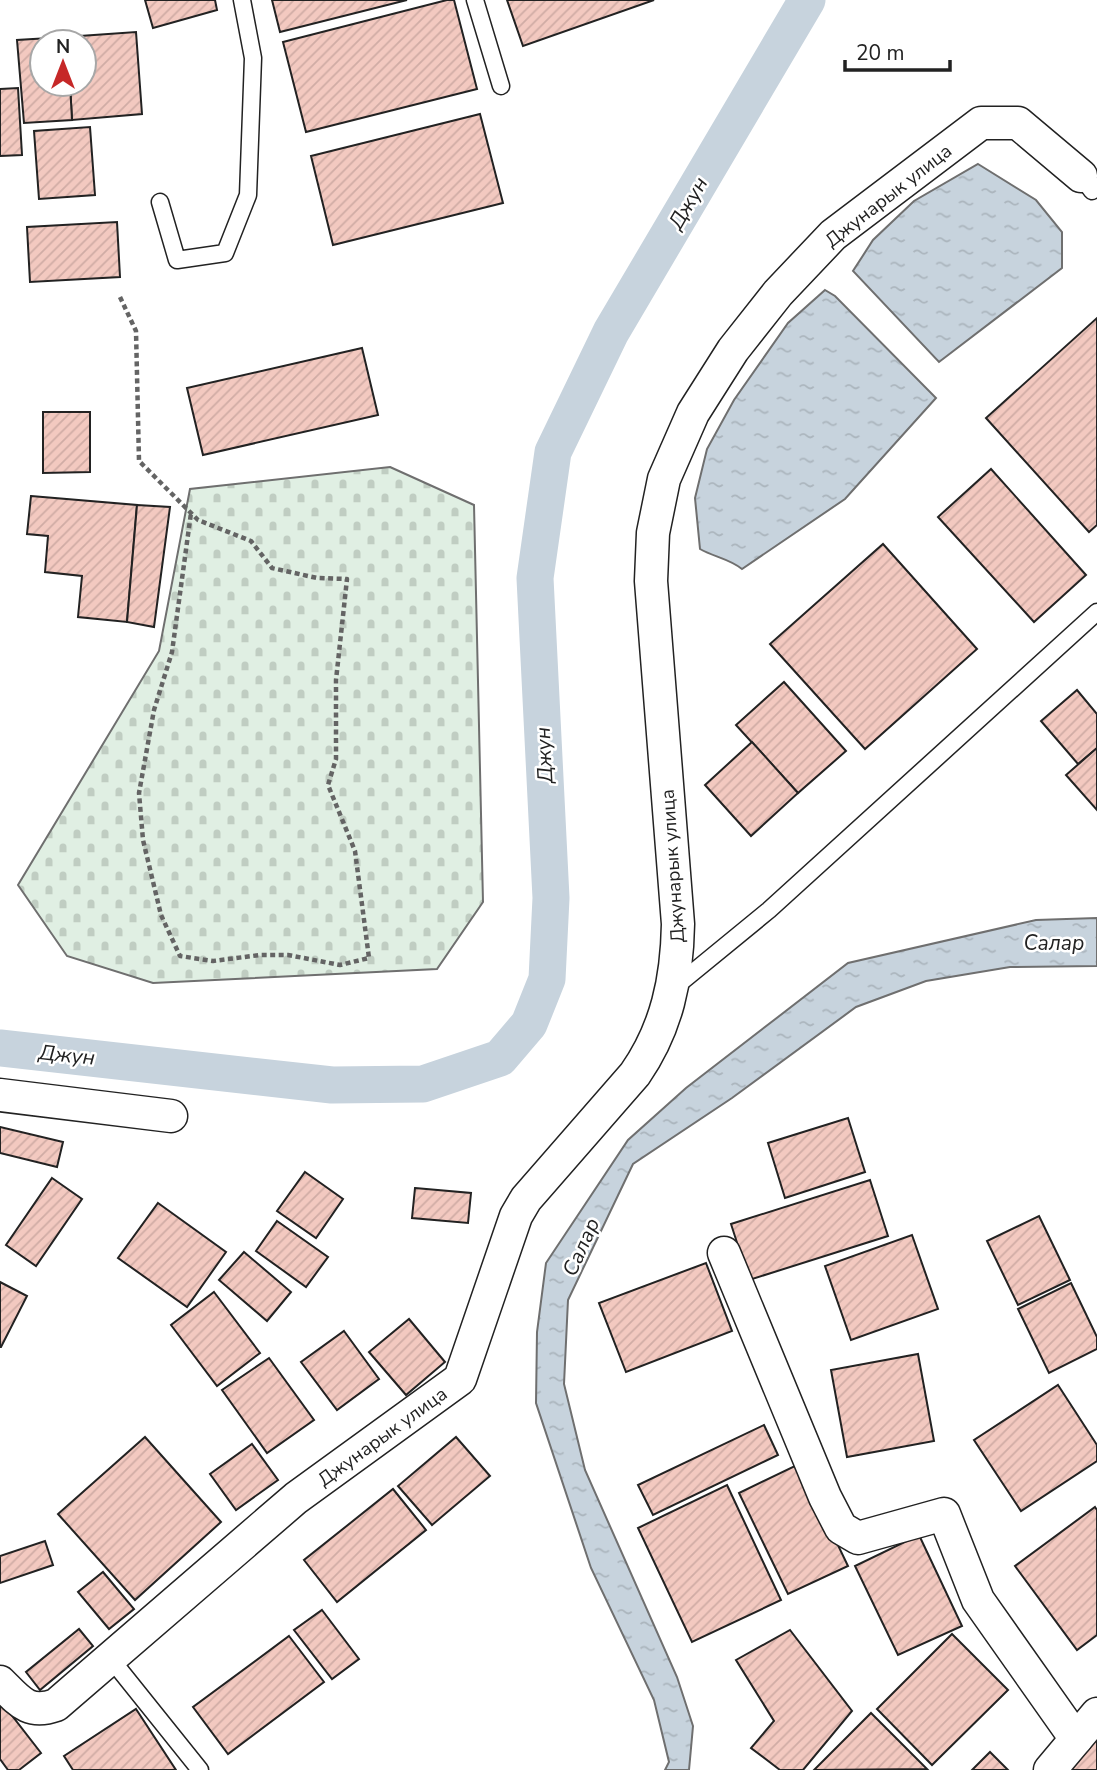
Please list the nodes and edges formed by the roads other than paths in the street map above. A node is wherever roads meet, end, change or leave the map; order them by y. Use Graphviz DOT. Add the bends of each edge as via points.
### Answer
graph roads {
  1 [pos="242,0"];
  2 [pos="475,0"];
  3 [pos="501,86"];
  4 [pos="1089,181"];
  5 [pos="160,202"];
  6 [pos="1097,612"];
  7 [pos="673,989"];
  8 [pos="0,1095"];
  9 [pos="171,1116"];
  10 [pos="724,1253"];
  11 [pos="111,1659"];
  12 [pos="0,1682"];
  13 [pos="1097,1714"];
  14 [pos="1076,1739"];
  15 [pos="200,1770"];
  16 [pos="1050,1770"];
  1 -- 5 [label="lane" via="253,58 248,195 225,253 177,260"];
  2 -- 3 [label="lane"];
  4 -- 7 [label="street, Джунарык улица" via="1018,123 981,123 833,235 733,350 693,413 664,479 651,569 678,924"];
  6 -- 7 [label="lane" via="769,910"];
  7 -- 11 [label="street, Джунарык улица" via="649,1054 516,1216 460,1379 296,1498"];
  8 -- 9 [label="street"];
  10 -- 14 [label="street" via="841,1528 858,1538 944,1514 978,1600"];
  11 -- 12 [label="street, Джунарык улица" via="56,1705 43,1709 20,1702"];
  11 -- 15 [label="lane"];
  13 -- 14 [label="street"];
  14 -- 16 [label="street"];
}
